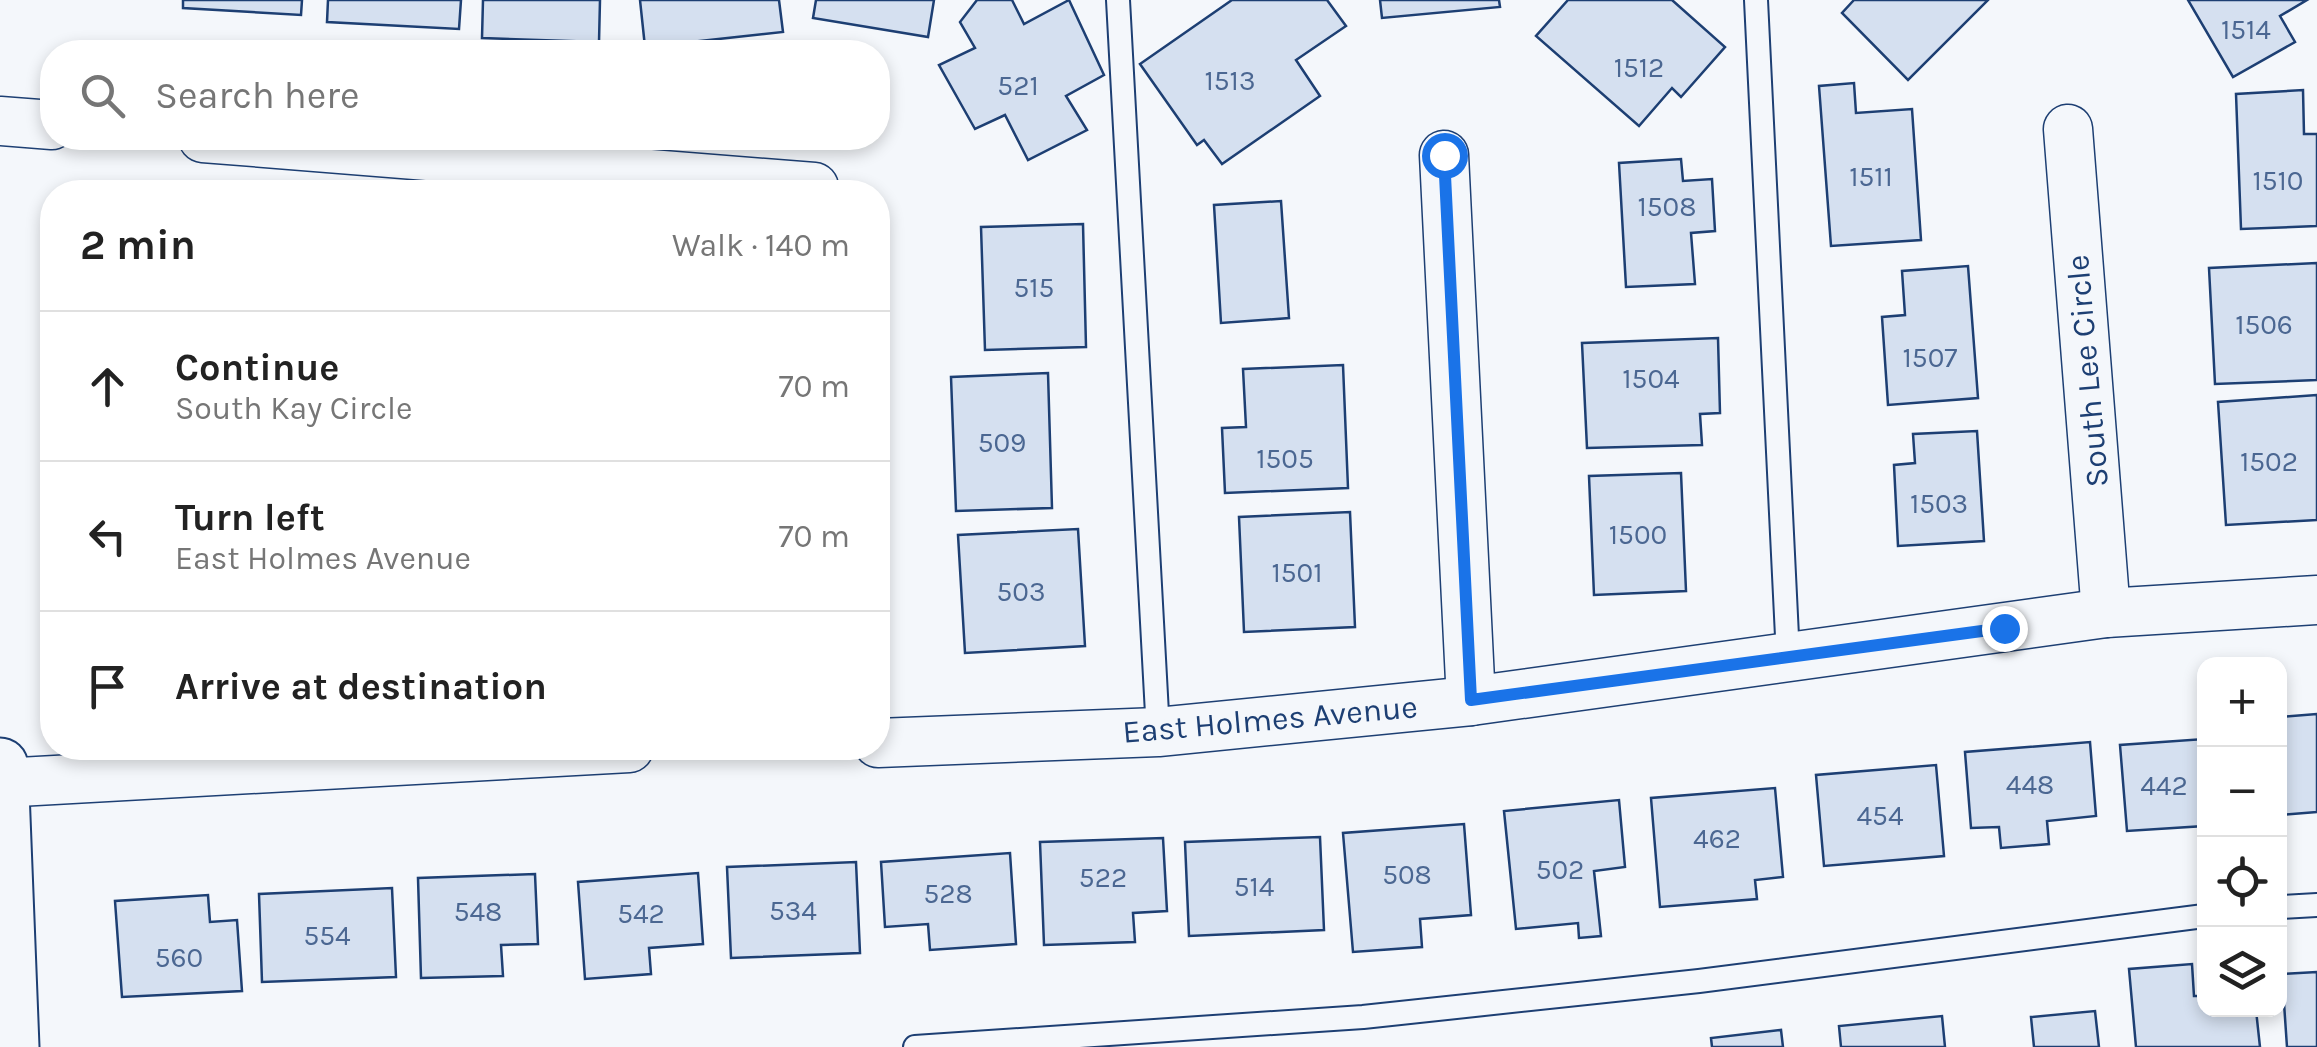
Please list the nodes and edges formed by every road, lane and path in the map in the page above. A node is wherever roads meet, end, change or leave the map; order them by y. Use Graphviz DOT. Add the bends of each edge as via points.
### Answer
graph roads {
  1 [pos="1118,0"];
  2 [pos="1756,0"];
  3 [pos="0,121"];
  4 [pos="40,124"];
  5 [pos="2068,128"];
  6 [pos="352,150"];
  7 [pos="1444,155"];
  8 [pos="727,180"];
  9 [pos="2317,600"];
  10 [pos="2106,613"];
  11 [pos="1788,657"];
  12 [pos="1471,700"];
  13 [pos="1158,732"];
  14 [pos="890,743"];
  15 [pos="414,760"];
  16 [pos="0,766"];
  17 [pos="0,783"];
  18 [pos="2317,905"];
  19 [pos="2287,907"];
  20 [pos="2197,917"];
  21 [pos="11,1047"];
  22 [pos="915,1047"];
  1 -- 13 [label="lane"];
  2 -- 11 [label="lane"];
  3 -- 4 [label="street"];
  5 -- 10 [label="street, South Lee Circle"];
  6 -- 8 [label="street"];
  7 -- 12 [label="street"];
  9 -- 10 [label="street, East Holmes Avenue"];
  10 -- 11 [label="street, East Holmes Avenue"];
  11 -- 12 [label="street, East Holmes Avenue"];
  12 -- 13 [label="street, East Holmes Avenue"];
  13 -- 14 [label="street, East Holmes Avenue"];
  15 -- 17 [label="street"];
  16 -- 17 [label="street"];
  17 -- 21 [label="street"];
  18 -- 19 [label="lane"];
  20 -- 22 [label="lane" via="1362,1018"];
}
